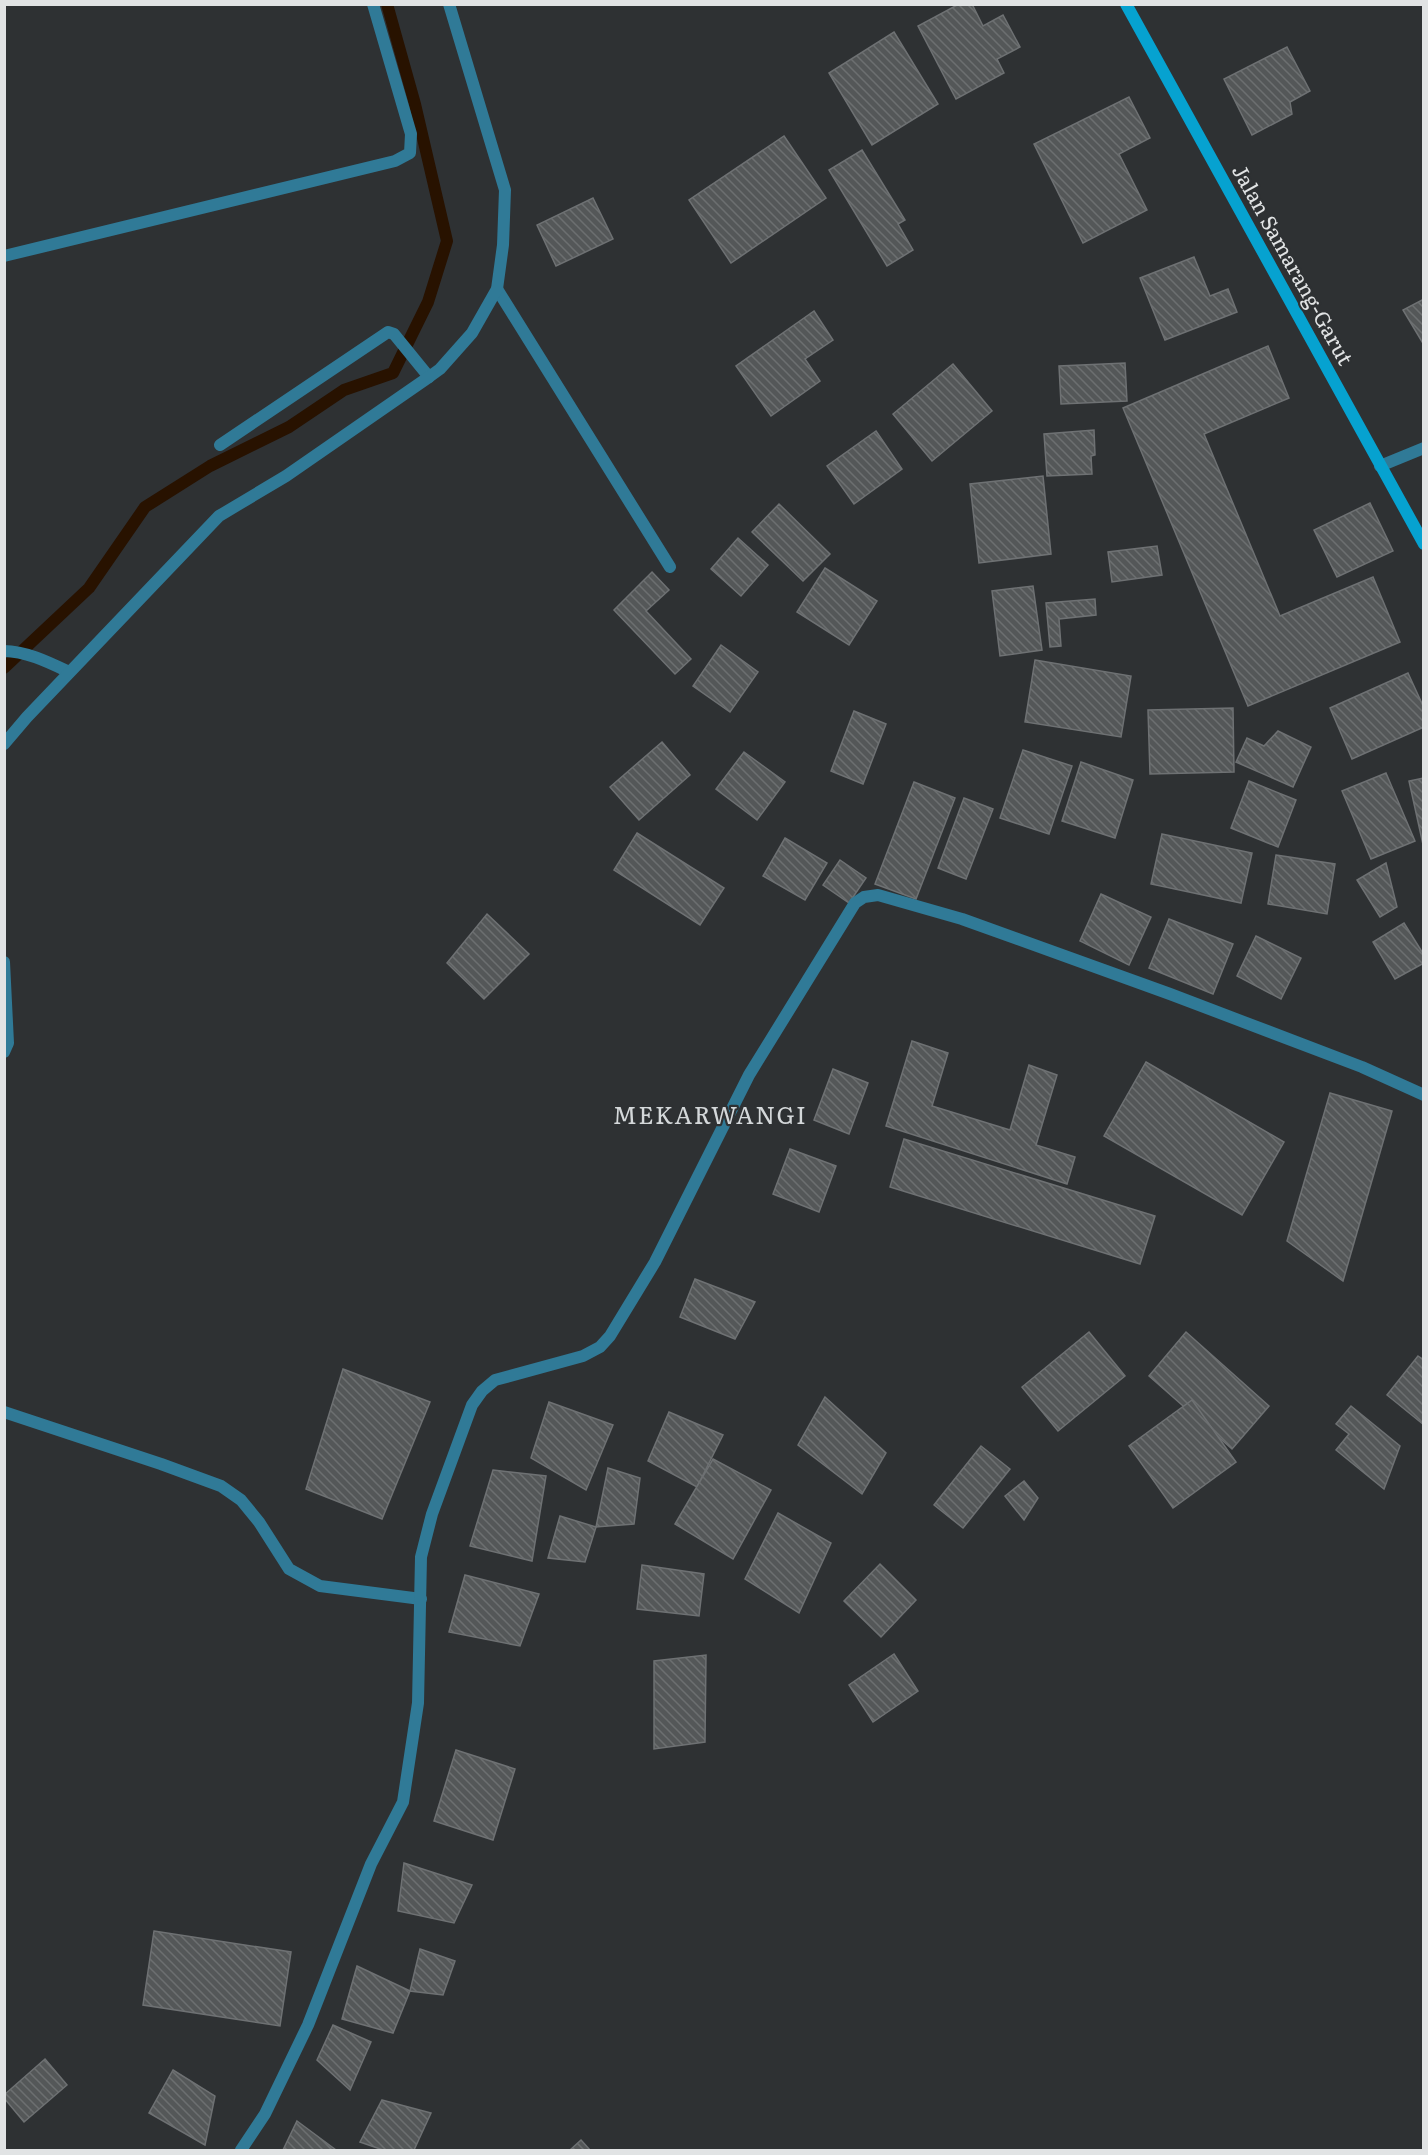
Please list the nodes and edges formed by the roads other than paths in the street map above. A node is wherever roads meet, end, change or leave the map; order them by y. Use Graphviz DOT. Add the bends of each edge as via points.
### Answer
graph roads {
  1 [pos="374,4"];
  2 [pos="449,4"];
  3 [pos="1126,4"];
  4 [pos="4,256"];
  5 [pos="497,289"];
  6 [pos="429,377"];
  7 [pos="220,446"];
  8 [pos="1424,448"];
  9 [pos="1380,466"];
  10 [pos="1424,544"];
  11 [pos="670,567"];
  12 [pos="8,651"];
  13 [pos="69,672"];
  14 [pos="4,744"];
  15 [pos="4,962"];
  16 [pos="4,1052"];
  17 [pos="1424,1095"];
  18 [pos="4,1412"];
  19 [pos="421,1599"];
  20 [pos="241,2151"];
  1 -- 4 [label="street" via="411,134 410,153 395,161"];
  2 -- 5 [label="street" via="505,190"];
  3 -- 9 [label="main road, Jalan Samarang-Garut"];
  5 -- 6 [label="street" via="472,333"];
  5 -- 11 [label="street"];
  6 -- 7 [label="street" via="394,334 388,332"];
  6 -- 13 [label="street" via="286,476 219,516"];
  8 -- 9 [label="street"];
  9 -- 10 [label="main road, Jalan Samarang-Garut"];
  12 -- 13 [label="street"];
  13 -- 14 [label="street"];
  15 -- 16 [label="street" via="8,1043"];
  17 -- 19 [label="street" via="1192,1002 962,919 878,895 864,897 855,903 749,1075 655,1262 610,1336 583,1356 495,1380 472,1405 432,1514 421,1557"];
  18 -- 19 [label="street" via="221,1486 247,1507 290,1569 320,1586"];
  19 -- 20 [label="street" via="418,1702 403,1802 371,1864 308,2025"];
}
